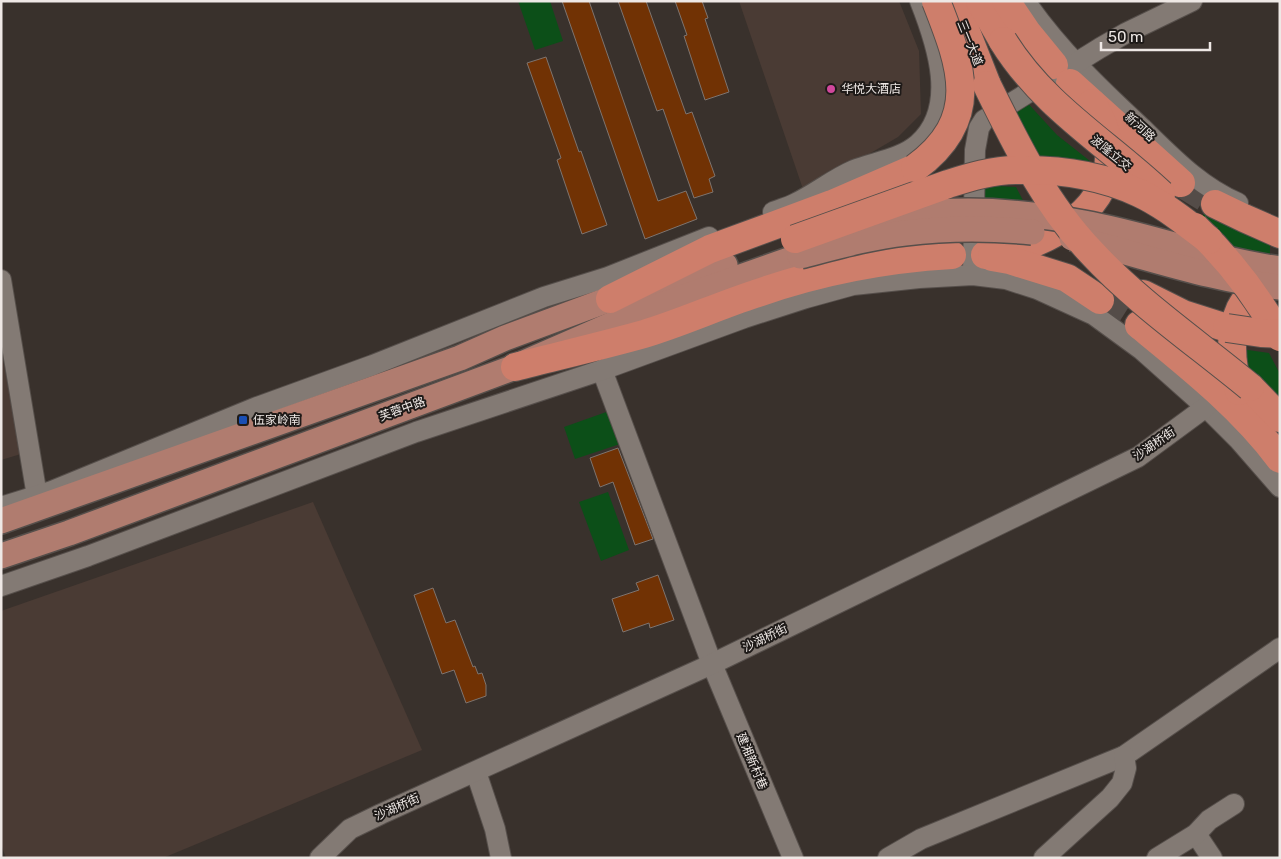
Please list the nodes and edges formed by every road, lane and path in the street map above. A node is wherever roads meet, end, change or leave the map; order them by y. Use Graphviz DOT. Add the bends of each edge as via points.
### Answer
graph roads {
  1 [pos="920,1"];
  2 [pos="936,1"];
  3 [pos="954,1"];
  4 [pos="980,1"];
  5 [pos="1006,1"];
  6 [pos="1025,1"];
  7 [pos="1192,1"];
  8 [pos="1002,41"];
  9 [pos="1066,70"];
  10 [pos="1092,103"];
  11 [pos="938,114"];
  12 [pos="979,128"];
  13 [pos="1181,183"];
  14 [pos="794,204"];
  15 [pos="1215,204"];
  16 [pos="1280,219"];
  17 [pos="1280,234"];
  18 [pos="1209,240"];
  19 [pos="798,248"];
  20 [pos="710,249"];
  21 [pos="952,255"];
  22 [pos="1280,262"];
  23 [pos="979,265"];
  24 [pos="1280,269"];
  25 [pos="1,280"];
  26 [pos="1120,281"];
  27 [pos="1280,287"];
  28 [pos="610,298"];
  29 [pos="1100,300"];
  30 [pos="1139,326"];
  31 [pos="1280,335"];
  32 [pos="515,367"];
  33 [pos="602,370"];
  34 [pos="1206,407"];
  35 [pos="1280,418"];
  36 [pos="1248,422"];
  37 [pos="1279,458"];
  38 [pos="1280,487"];
  39 [pos="37,496"];
  40 [pos="1,507"];
  41 [pos="1,521"];
  42 [pos="1,556"];
  43 [pos="1,586"];
  44 [pos="1280,648"];
  45 [pos="712,664"];
  46 [pos="1124,756"];
  47 [pos="476,772"];
  48 [pos="1234,804"];
  49 [pos="1196,834"];
  50 [pos="320,858"];
  51 [pos="501,858"];
  52 [pos="793,858"];
  53 [pos="888,858"];
  54 [pos="1044,858"];
  55 [pos="1157,858"];
  56 [pos="1212,858"];
  1 -- 11 [label="street" via="934,41 942,82"];
  2 -- 20 [label="highway, bridge" via="957,57 961,83 954,126 943,144 915,168 832,204"];
  3 -- 26 [label="highway, 三一大道, bridge" via="987,85 1046,195 1090,252"];
  4 -- 8 [label="highway, 三一大道"];
  5 -- 9 [label="highway" via="1027,32"];
  6 -- 9 [label="street, 新河路" via="1052,37"];
  7 -- 9 [label="street" via="1126,33"];
  8 -- 18 [label="highway, 波隆立交, bridge" via="1024,71 1062,111 1156,190"];
  9 -- 10 [label="highway"];
  9 -- 12 [label="street" via="993,114"];
  9 -- 16 [label="street, 新河路" via="1205,186"];
  10 -- 13 [label="highway"];
  10 -- 23 [label="highway" via="1105,129 1109,164 1092,205 1078,218 1045,238"];
  11 -- 12 [label="street"];
  11 -- 14 [label="street" via="918,144 852,171"];
  12 -- 23 [label="street" via="975,150"];
  14 -- 20 [label="main road"];
  14 -- 39 [label="street" via="608,277 544,297 257,407"];
  15 -- 17 [label="highway"];
  18 -- 19 [label="highway, bridge" via="1152,200 1109,182 1068,173 1014,170 948,184"];
  18 -- 31 [label="highway, 波隆立交, bridge" via="1250,289"];
  19 -- 24 [label="main road, bridge" via="862,223 910,214 989,211 1084,223 1249,265"];
  19 -- 27 [label="main road, bridge" via="837,246 905,233 1007,230 1054,234 1217,276"];
  19 -- 28 [label="main road"];
  19 -- 32 [label="main road, 芙蓉中路"];
  20 -- 28 [label="highway"];
  21 -- 32 [label="highway" via="857,265 814,276 645,333"];
  22 -- 36 [label="highway" via="1267,272 1235,322 1232,360"];
  23 -- 29 [label="highway" via="1010,260 1067,278"];
  23 -- 33 [label="street" via="853,285 806,298"];
  23 -- 34 [label="street" via="1006,280 1037,289 1094,315 1142,350"];
  25 -- 39 [label="street"];
  26 -- 31 [label="highway, bridge" via="1183,314 1227,328"];
  26 -- 35 [label="highway, bridge" via="1250,387"];
  28 -- 41 [label="main road" via="460,358"];
  30 -- 36 [label="highway" via="1184,361"];
  32 -- 42 [label="main road, 芙蓉中路"];
  33 -- 43 [label="street" via="416,432"];
  33 -- 45 [label="street, 建湘新村巷"];
  34 -- 38 [label="street"];
  34 -- 45 [label="street, 沙湖桥街" via="1138,457"];
  36 -- 37 [label="highway"];
  39 -- 40 [label="street"];
  44 -- 46 [label="street"];
  45 -- 47 [label="street, 沙湖桥街"];
  45 -- 52 [label="street, 建湘新村巷"];
  46 -- 53 [label="street" via="922,839"];
  46 -- 54 [label="street" via="1126,768 1122,784"];
  47 -- 50 [label="street, 沙湖桥街" via="350,830"];
  47 -- 51 [label="street"];
  48 -- 49 [label="street" via="1209,820"];
  49 -- 55 [label="street"];
  49 -- 56 [label="street"];
}
